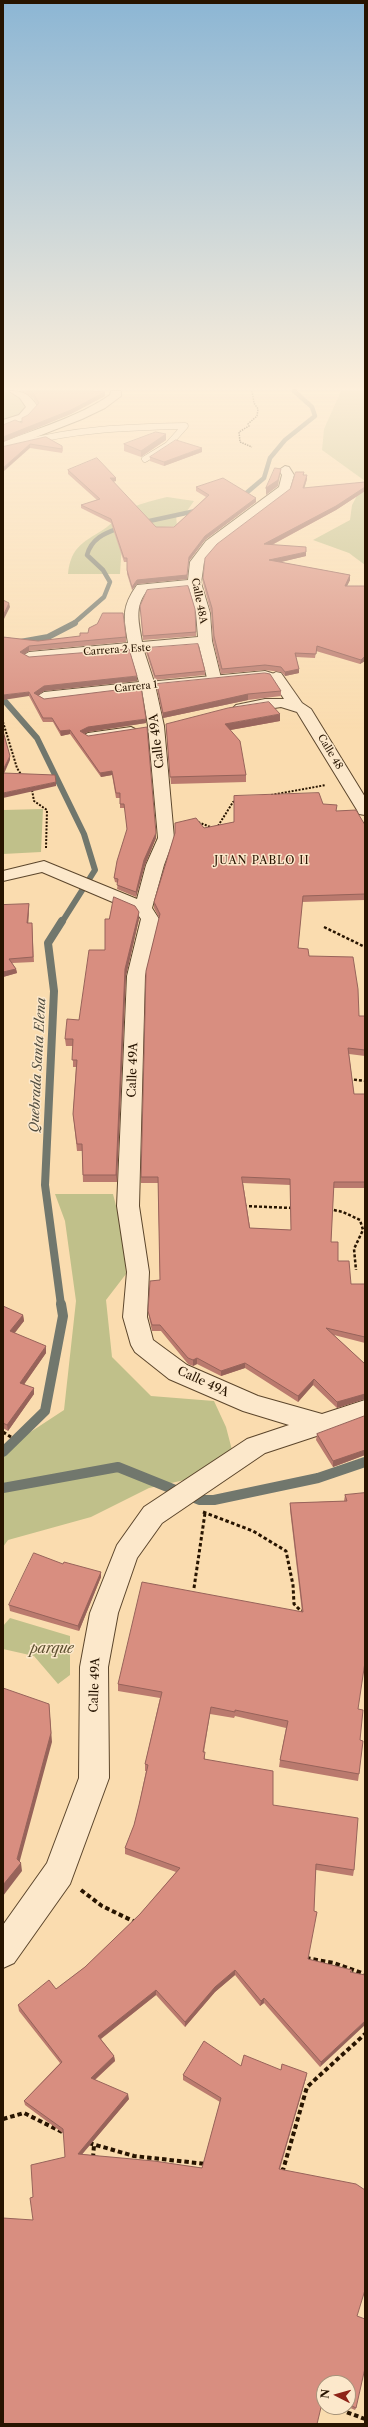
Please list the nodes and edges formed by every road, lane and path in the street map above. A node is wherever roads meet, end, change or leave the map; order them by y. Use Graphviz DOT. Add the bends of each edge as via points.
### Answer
graph roads {
  1 [pos="264,504"];
  2 [pos="194,584"];
  3 [pos="205,641"];
  4 [pos="136,649"];
  5 [pos="29,656"];
  6 [pos="276,676"];
  7 [pos="214,678"];
  8 [pos="148,685"];
  9 [pos="44,697"];
  10 [pos="291,704"];
  11 [pos="227,710"];
  12 [pos="3,722"];
  13 [pos="164,724"];
  14 [pos="88,736"];
  15 [pos="25,779"];
  16 [pos="348,781"];
  17 [pos="29,784"];
  18 [pos="263,796"];
  19 [pos="240,800"];
  20 [pos="365,810"];
  21 [pos="164,817"];
  22 [pos="44,866"];
  23 [pos="3,876"];
  24 [pos="143,908"];
  25 [pos="324,927"];
  26 [pos="365,947"];
  27 [pos="346,1078"];
  28 [pos="365,1081"];
  29 [pos="238,1205"];
  30 [pos="298,1208"];
  31 [pos="326,1208"];
  32 [pos="348,1262"];
  33 [pos="355,1262"];
  34 [pos="356,1270"];
  35 [pos="365,1410"];
  36 [pos="322,1424"];
  37 [pos="3,1432"];
  38 [pos="11,1437"];
  39 [pos="172,1503"];
  40 [pos="205,1513"];
  41 [pos="194,1588"];
  42 [pos="307,1611"];
  43 [pos="59,1873"];
  44 [pos="142,1925"];
  45 [pos="3,1952"];
  46 [pos="298,1957"];
  47 [pos="365,1974"];
  48 [pos="365,2034"];
  49 [pos="3,2119"];
  50 [pos="73,2137"];
  51 [pos="87,2142"];
  52 [pos="94,2145"];
  53 [pos="93,2161"];
  54 [pos="215,2165"];
  55 [pos="276,2170"];
  56 [pos="354,2415"];
  57 [pos="365,2419"];
  1 -- 2 [label="street, Calle 48A" via="211,544 197,562"];
  2 -- 3 [label="street, Calle 48A" via="204,613"];
  2 -- 4 [label="street, Calle 49A" via="142,588 134,599 130,614"];
  3 -- 4 [label="street, Carrera 2 Este"];
  3 -- 7 [label="street, Calle 48A"];
  4 -- 5 [label="street, Carrera 2 Este"];
  4 -- 8 [label="street, Calle 49A"];
  6 -- 7 [label="street, Carrera 1" via="264,674"];
  6 -- 10 [label="street, Calle 48"];
  7 -- 8 [label="street, Carrera 1"];
  8 -- 9 [label="street, Carrera 1"];
  8 -- 13 [label="street, Calle 49A"];
  10 -- 11 [label="street" via="265,704"];
  10 -- 16 [label="street, Calle 48" via="303,709 309,717"];
  12 -- 15 [label="path" via="17,768"];
  13 -- 14 [label="street"];
  13 -- 21 [label="street, Calle 49A"];
  16 -- 18 [label="path"];
  16 -- 20 [label="street, Calle 48"];
  17 -- 22 [label="path" via="34,801 47,810"];
  19 -- 21 [label="path" via="233,802 216,829 200,821"];
  21 -- 24 [label="street, Calle 49A" via="166,838 154,865"];
  22 -- 23 [label="street"];
  22 -- 24 [label="street"];
  24 -- 36 [label="street, Calle 49A" via="150,919 136,976 128,1206 138,1272 135,1317 143,1345 178,1372 252,1404"];
  25 -- 26 [label="path"];
  27 -- 28 [label="path"];
  29 -- 30 [label="path"];
  31 -- 33 [label="path" via="360,1220 363,1230 354,1249"];
  32 -- 33 [label="path"];
  33 -- 34 [label="path"];
  35 -- 36 [label="street"];
  36 -- 39 [label="street, Calle 49A" via="256,1446"];
  37 -- 38 [label="path"];
  39 -- 40 [label="path"];
  39 -- 43 [label="street, Calle 49A" via="154,1515 126,1553 104,1613 94,1667 94,1778"];
  40 -- 41 [label="path"];
  40 -- 42 [label="path" via="253,1531 286,1551 294,1604 301,1611"];
  43 -- 44 [label="path" via="102,1906"];
  43 -- 45 [label="street, Calle 49A"];
  46 -- 47 [label="path" via="334,1963"];
  48 -- 55 [label="path" via="307,2087 283,2170"];
  49 -- 50 [label="path" via="24,2114"];
  51 -- 52 [label="path"];
  52 -- 53 [label="path"];
  52 -- 54 [label="path" via="134,2156"];
  56 -- 57 [label="path"];
}
